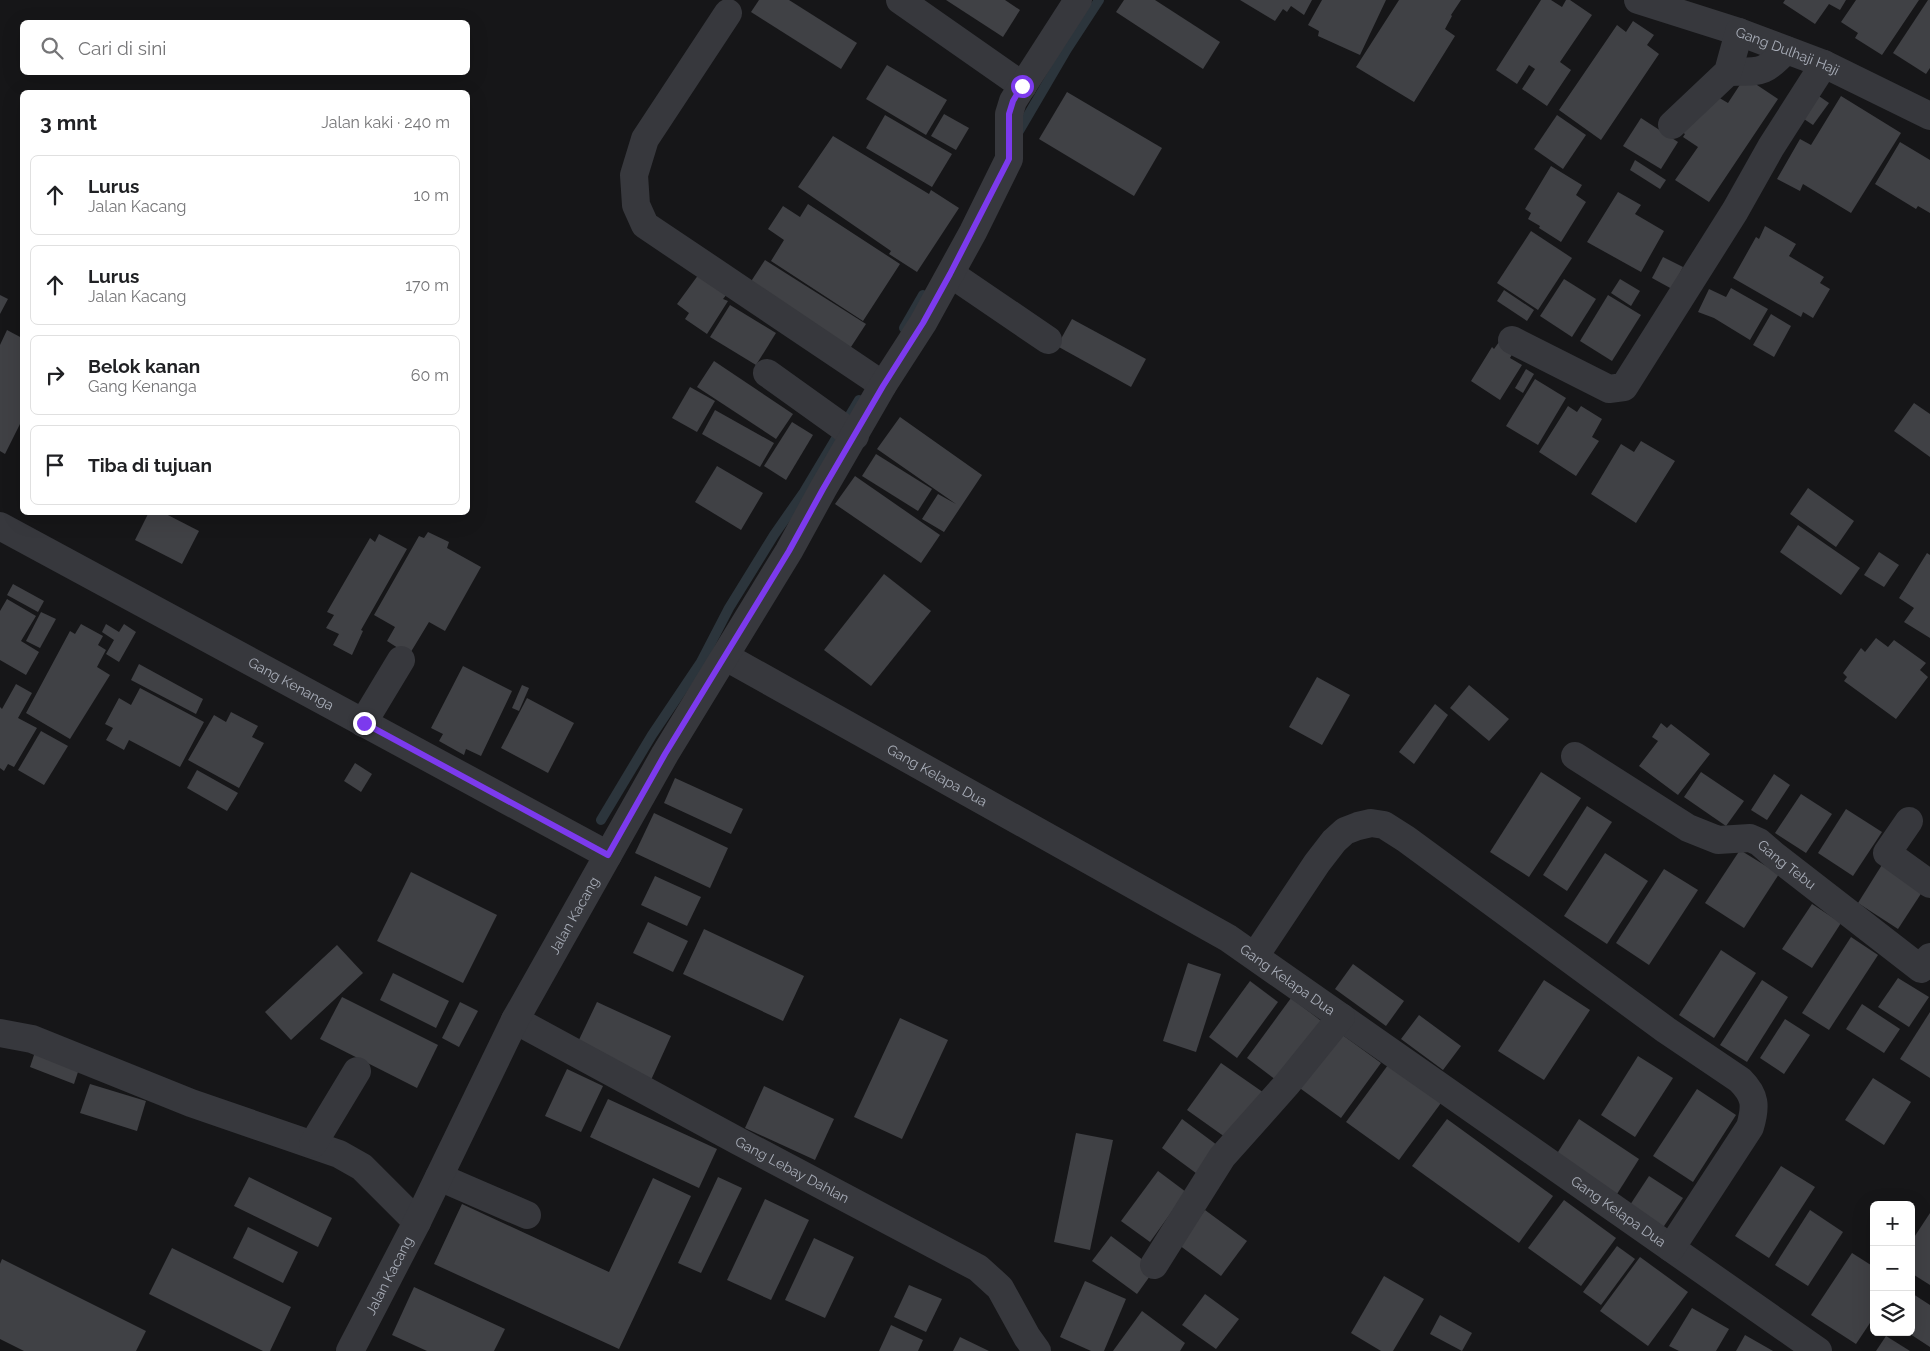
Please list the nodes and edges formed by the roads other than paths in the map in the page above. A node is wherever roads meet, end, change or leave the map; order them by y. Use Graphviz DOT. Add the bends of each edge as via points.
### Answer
graph roads {
  1 [pos="900,0"];
  2 [pos="1078,0"];
  3 [pos="1638,0"];
  4 [pos="728,13"];
  5 [pos="1739,32"];
  6 [pos="1786,50"];
  7 [pos="1824,64"];
  8 [pos="1728,72"];
  9 [pos="1022,86"];
  10 [pos="1930,116"];
  11 [pos="1672,125"];
  12 [pos="950,274"];
  13 [pos="1048,340"];
  14 [pos="1512,340"];
  15 [pos="767,373"];
  16 [pos="871,378"];
  17 [pos="845,429"];
  18 [pos="0,526"];
  19 [pos="726,657"];
  20 [pos="401,660"];
  21 [pos="364,723"];
  22 [pos="1575,756"];
  23 [pos="1909,821"];
  24 [pos="608,855"];
  25 [pos="1930,884"];
  26 [pos="1255,956"];
  27 [pos="1927,967"];
  28 [pos="1341,1017"];
  29 [pos="515,1020"];
  30 [pos="0,1032"];
  31 [pos="357,1071"];
  32 [pos="312,1144"];
  33 [pos="439,1177"];
  34 [pos="527,1215"];
  35 [pos="417,1222"];
  36 [pos="1671,1248"];
  37 [pos="1154,1265"];
  38 [pos="350,1351"];
  39 [pos="1037,1351"];
  40 [pos="1818,1351"];
  1 -- 9 [label="street"];
  2 -- 9 [label="street, Jalan Kacang"];
  3 -- 5 [label="street, Gang Dulhaji Haji"];
  4 -- 16 [label="street" via="645,139 634,175 636,205 645,225"];
  5 -- 6 [label="street, Gang Dulhaji Haji"];
  5 -- 8 [label="street"];
  6 -- 7 [label="street, Gang Dulhaji Haji"];
  6 -- 8 [label="street" via="1770,67"];
  7 -- 10 [label="street, Gang Dulhaji Haji"];
  7 -- 14 [label="street" via="1624,387 1609,389"];
  8 -- 11 [label="street"];
  9 -- 12 [label="street, Jalan Kacang" via="1011,107 1006,165"];
  12 -- 13 [label="street"];
  12 -- 16 [label="street, Jalan Kacang" via="923,323"];
  15 -- 17 [label="street"];
  16 -- 17 [label="street, Jalan Kacang"];
  17 -- 19 [label="street, Jalan Kacang" via="823,489"];
  18 -- 21 [label="street, Gang Kenanga"];
  19 -- 24 [label="street, Jalan Kacang" via="665,754"];
  19 -- 26 [label="street, Gang Kelapa Dua"];
  20 -- 21 [label="street"];
  21 -- 24 [label="street, Gang Kenanga"];
  22 -- 27 [label="street, Gang Tebu" via="1688,828 1718,840 1750,838 1759,842"];
  23 -- 25 [label="street" via="1886,853"];
  24 -- 29 [label="street, Jalan Kacang"];
  26 -- 28 [label="street, Gang Kelapa Dua"];
  26 -- 36 [label="street" via="1317,862 1345,831 1378,824 1406,839 1749,1089 1754,1098 1750,1127"];
  28 -- 36 [label="street, Gang Kelapa Dua"];
  28 -- 37 [label="street" via="1222,1157"];
  29 -- 33 [label="street, Jalan Kacang"];
  29 -- 39 [label="street, Gang Lebay Dahlan" via="978,1268 1000,1288"];
  30 -- 32 [label="street" via="32,1039 191,1104"];
  31 -- 32 [label="street"];
  32 -- 35 [label="street" via="362,1167"];
  33 -- 34 [label="street"];
  33 -- 35 [label="street, Jalan Kacang"];
  35 -- 38 [label="street, Jalan Kacang"];
  36 -- 40 [label="street, Gang Kelapa Dua"];
}
